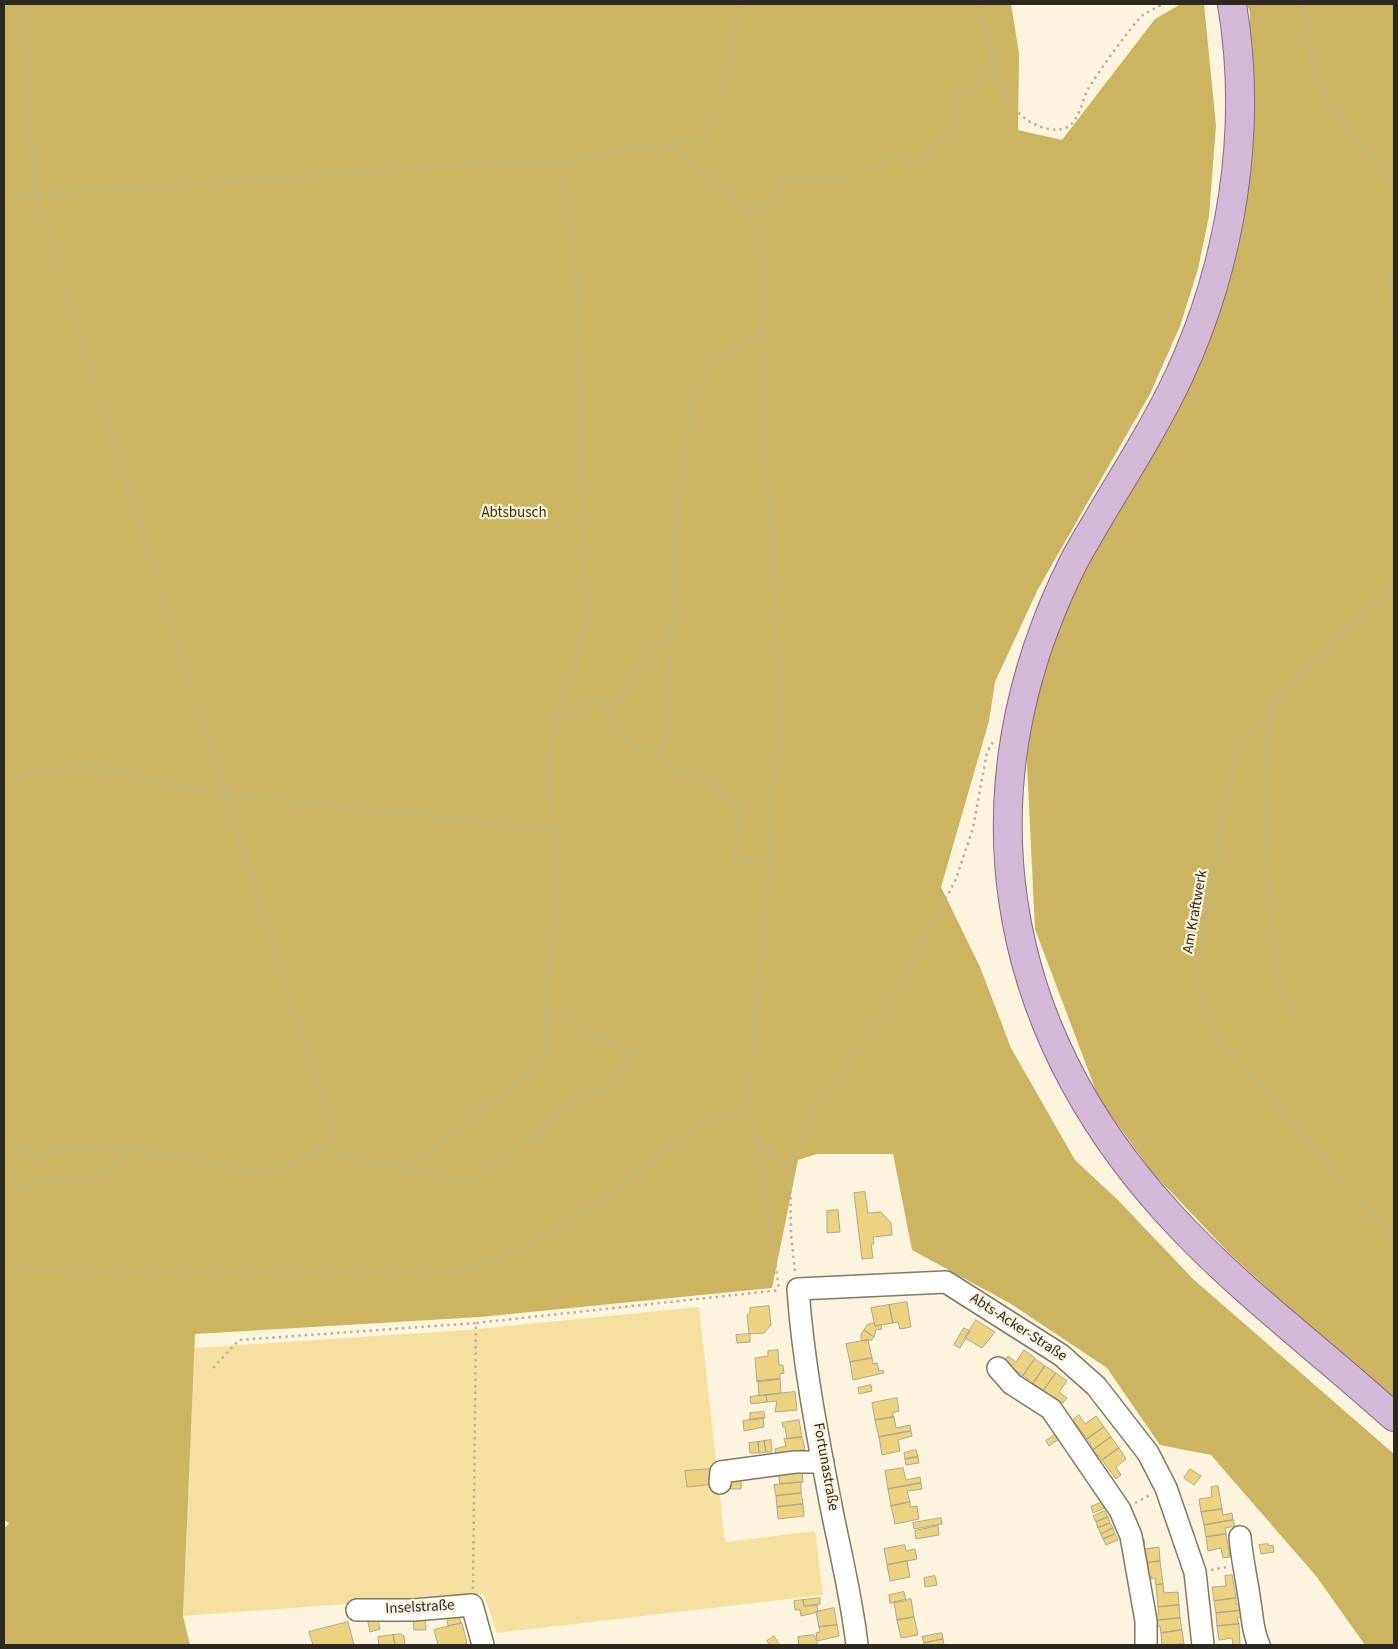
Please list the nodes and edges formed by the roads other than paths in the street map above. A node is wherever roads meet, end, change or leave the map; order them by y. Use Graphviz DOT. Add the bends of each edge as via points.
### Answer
graph roads {
  1 [pos="1232,4"];
  2 [pos="798,1289"];
  3 [pos="998,1368"];
  4 [pos="1394,1417"];
  5 [pos="824,1462"];
  6 [pos="720,1483"];
  7 [pos="1240,1537"];
  8 [pos="357,1610"];
  9 [pos="484,1645"];
  10 [pos="856,1645"];
  11 [pos="1146,1645"];
  12 [pos="1203,1645"];
  13 [pos="1259,1645"];
  1 -- 4 [label="main road" via="1238,73 1238,152 1222,256 1202,320 1178,377 1074,561 1035,652 1021,704 1011,762 1009,859 1017,928 1044,1021 1071,1078 1113,1147 1188,1235"];
  2 -- 5 [label="street, Fortunastraße" via="800,1323"];
  2 -- 12 [label="street, Abts-Acker-Straße" via="946,1282 1061,1355 1096,1386 1148,1453 1166,1488 1195,1572"];
  3 -- 11 [label="street" via="1012,1384 1050,1410 1120,1510 1130,1536 1146,1621"];
  5 -- 6 [label="street" via="795,1462 721,1472"];
  5 -- 10 [label="street, Fortunastraße"];
  7 -- 13 [label="street" via="1251,1622"];
  8 -- 9 [label="street, Inselstraße" via="472,1605"];
}
